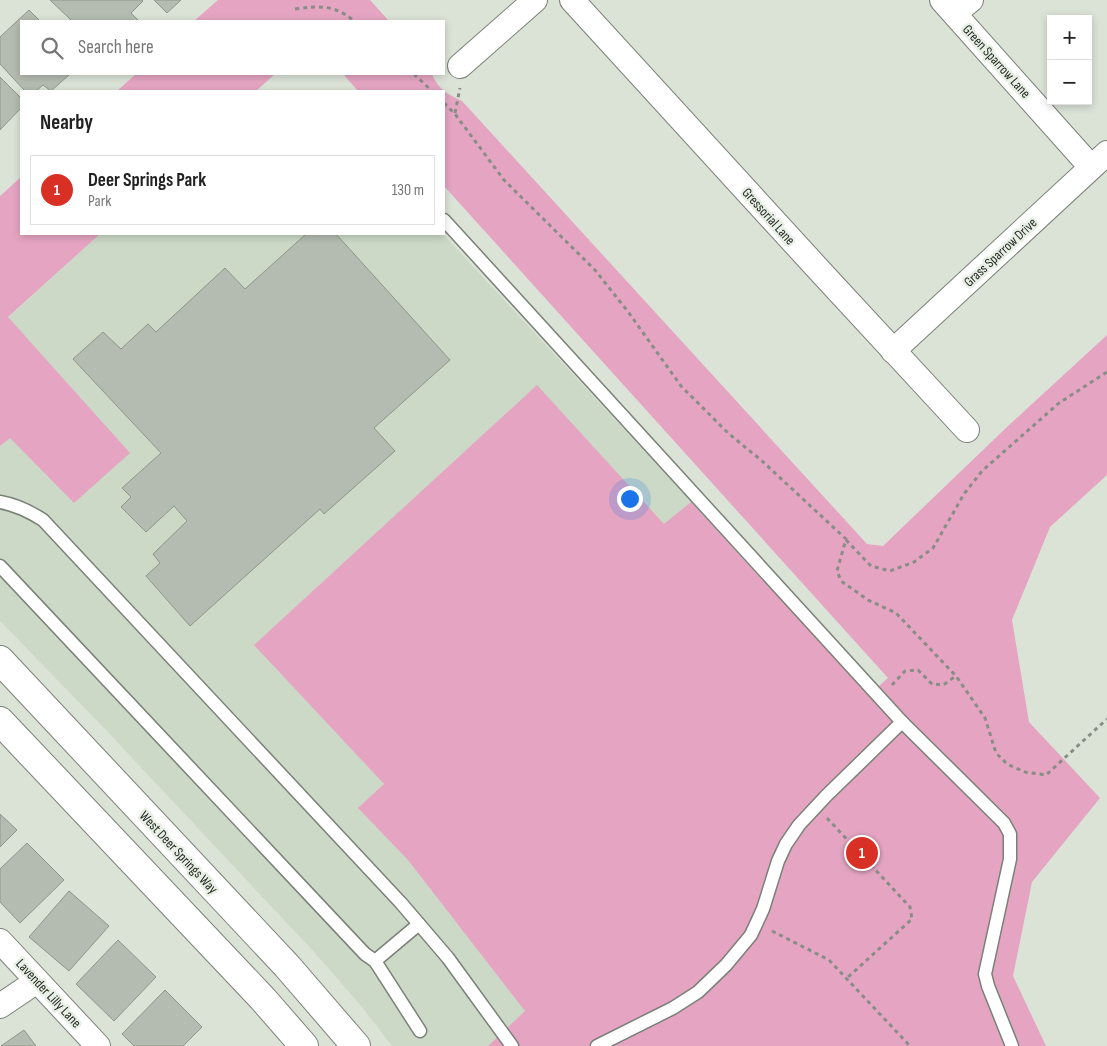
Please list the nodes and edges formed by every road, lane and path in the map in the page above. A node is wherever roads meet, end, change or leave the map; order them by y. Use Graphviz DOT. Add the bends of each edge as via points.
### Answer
graph roads {
  1 [pos="535,0"];
  2 [pos="572,0"];
  3 [pos="956,4"];
  4 [pos="295,9"];
  5 [pos="353,20"];
  6 [pos="460,66"];
  7 [pos="415,75"];
  8 [pos="431,90"];
  9 [pos="445,104"];
  10 [pos="1099,160"];
  11 [pos="445,221"];
  12 [pos="893,351"];
  13 [pos="1107,372"];
  14 [pos="967,430"];
  15 [pos="0,502"];
  16 [pos="846,539"];
  17 [pos="0,566"];
  18 [pos="0,660"];
  19 [pos="956,676"];
  20 [pos="880,698"];
  21 [pos="1107,719"];
  22 [pos="0,721"];
  23 [pos="902,722"];
  24 [pos="816,807"];
  25 [pos="756,923"];
  26 [pos="419,924"];
  27 [pos="0,941"];
  28 [pos="375,962"];
  29 [pos="847,978"];
  30 [pos="37,981"];
  31 [pos="0,1006"];
  32 [pos="420,1031"];
  33 [pos="98,1046"];
  34 [pos="304,1046"];
  35 [pos="356,1046"];
  36 [pos="512,1046"];
  37 [pos="597,1046"];
  38 [pos="910,1046"];
  39 [pos="1012,1046"];
  1 -- 6 [label="street"];
  2 -- 12 [label="street, Gressorial Lane"];
  3 -- 10 [label="street, Green Sparrow Lane"];
  4 -- 5 [label="path" via="322,6 344,12"];
  7 -- 8 [label="path"];
  9 -- 16 [label="path" via="504,180 595,270 682,386 728,433"];
  10 -- 12 [label="street, Grass Sparrow Drive"];
  11 -- 20 [label="lane"];
  12 -- 14 [label="street, Gressorial Lane"];
  13 -- 16 [label="path" via="1059,403 982,470 933,548 914,562 890,571 871,566"];
  15 -- 26 [label="lane" via="17,505 43,520"];
  16 -- 19 [label="path" via="837,571 842,581 868,600 896,613"];
  17 -- 28 [label="lane"];
  18 -- 35 [label="main road, West Deer Springs Way" via="287,966"];
  19 -- 20 [label="path" via="943,685 932,684 918,670 905,671"];
  19 -- 21 [label="path" via="985,718 996,753 1007,764 1025,772 1046,774"];
  20 -- 23 [label="lane"];
  22 -- 34 [label="main road"];
  23 -- 24 [label="lane"];
  23 -- 39 [label="lane" via="1004,823 1010,834 1010,859 985,974"];
  24 -- 25 [label="lane" via="786,844"];
  24 -- 29 [label="path" via="910,907 912,919"];
  25 -- 29 [label="path" via="829,960"];
  25 -- 37 [label="lane" via="726,965 698,992"];
  26 -- 28 [label="lane"];
  26 -- 36 [label="lane"];
  27 -- 30 [label="street, Lavender Lilly Lane"];
  28 -- 32 [label="lane"];
  29 -- 38 [label="path"];
  30 -- 31 [label="street"];
  30 -- 33 [label="street, Lavender Lilly Lane"];
}
